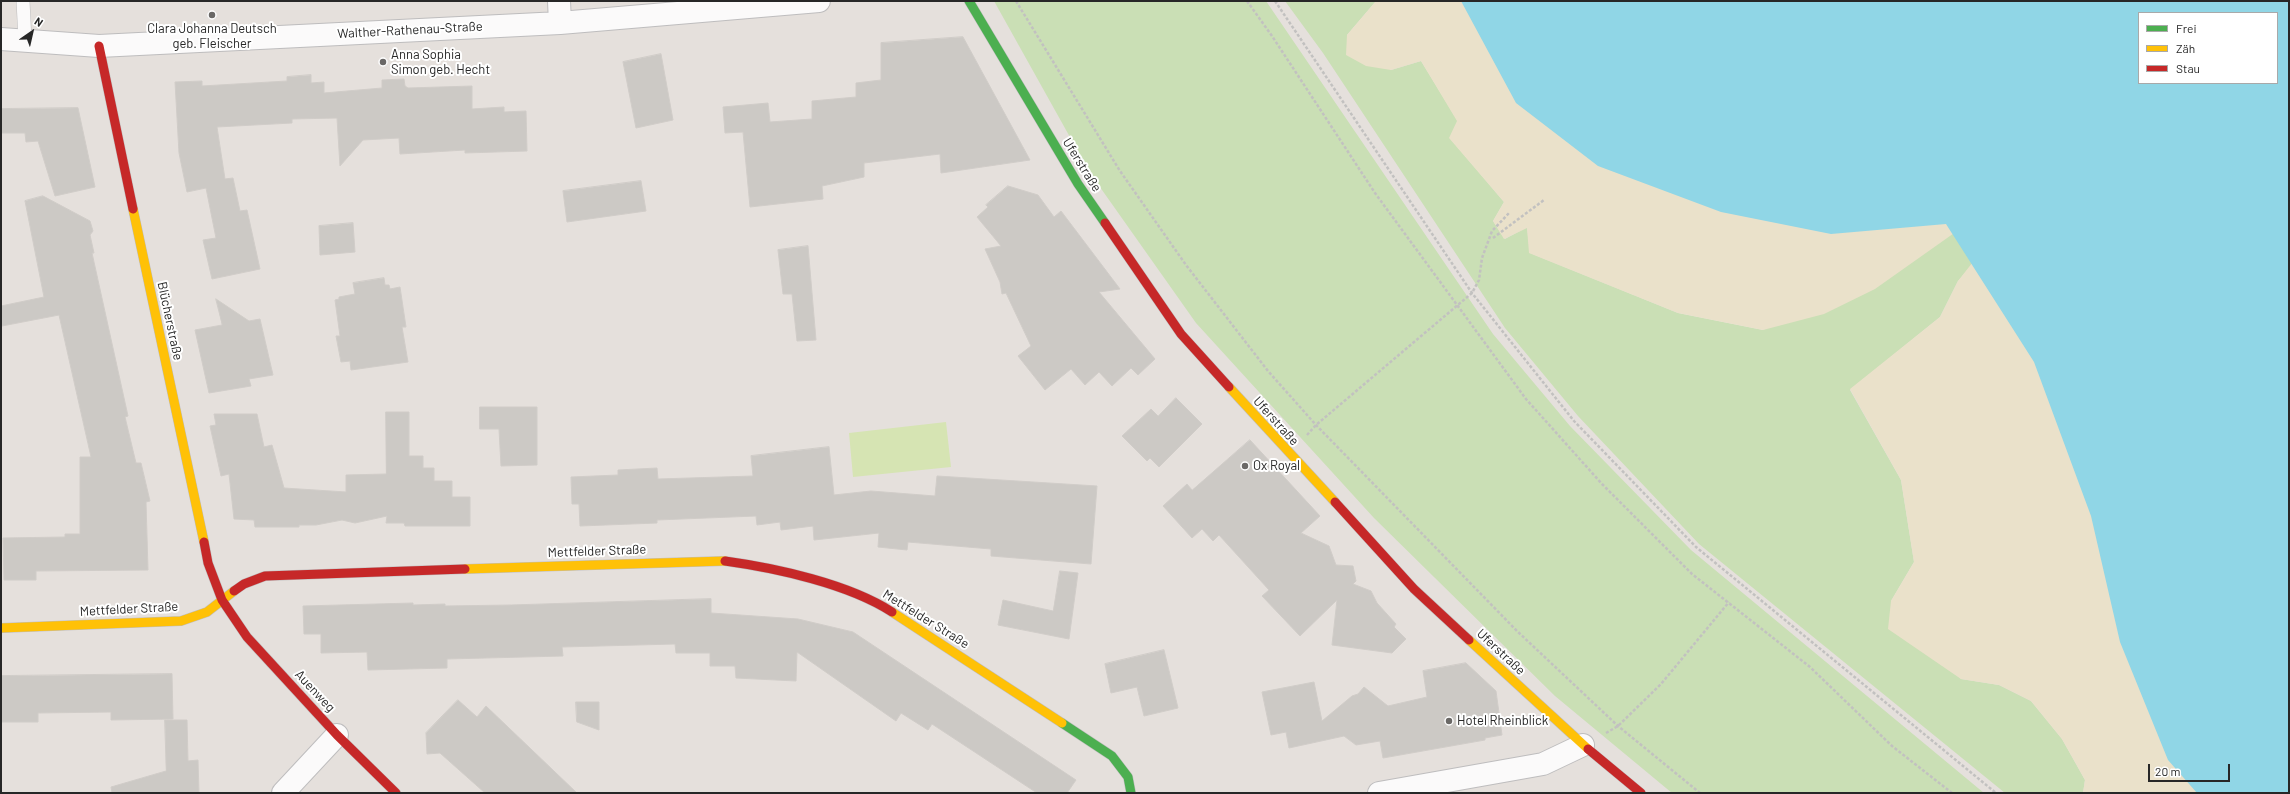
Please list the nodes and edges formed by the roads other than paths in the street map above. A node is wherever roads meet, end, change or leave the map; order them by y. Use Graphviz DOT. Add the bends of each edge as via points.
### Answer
graph roads {
  1 [pos="23,1"];
  2 [pos="559,1"];
  3 [pos="819,1"];
  4 [pos="970,1"];
  5 [pos="560,23"];
  6 [pos="1,39"];
  7 [pos="25,40"];
  8 [pos="99,46"];
  9 [pos="222,600"];
  10 [pos="1,628"];
  11 [pos="337,735"];
  12 [pos="1583,745"];
  13 [pos="283,793"];
  14 [pos="396,793"];
  15 [pos="1131,793"];
  16 [pos="1379,793"];
  17 [pos="1641,793"];
  1 -- 7 [label="lane"];
  2 -- 5 [label="street"];
  3 -- 5 [label="street, Walther-Rathenau-Straße"];
  4 -- 12 [label="street, Uferstraße" via="1078,184 1181,334 1414,589"];
  5 -- 8 [label="street, Walther-Rathenau-Straße"];
  6 -- 7 [label="street, Walther-Rathenau-Straße"];
  7 -- 8 [label="street, Walther-Rathenau-Straße"];
  8 -- 9 [label="street, Blücherstraße" via="208,563"];
  9 -- 10 [label="street, Mettfelder Straße" via="207,612 181,621"];
  9 -- 11 [label="street, Auenweg" via="247,637"];
  9 -- 15 [label="street, Mettfelder Straße" via="244,584 265,576 721,560 740,563 848,590 881,604 1112,756 1128,777"];
  11 -- 13 [label="street"];
  11 -- 14 [label="street, Auenweg"];
  12 -- 16 [label="street" via="1543,764"];
  12 -- 17 [label="street, Uferstraße"];
}
